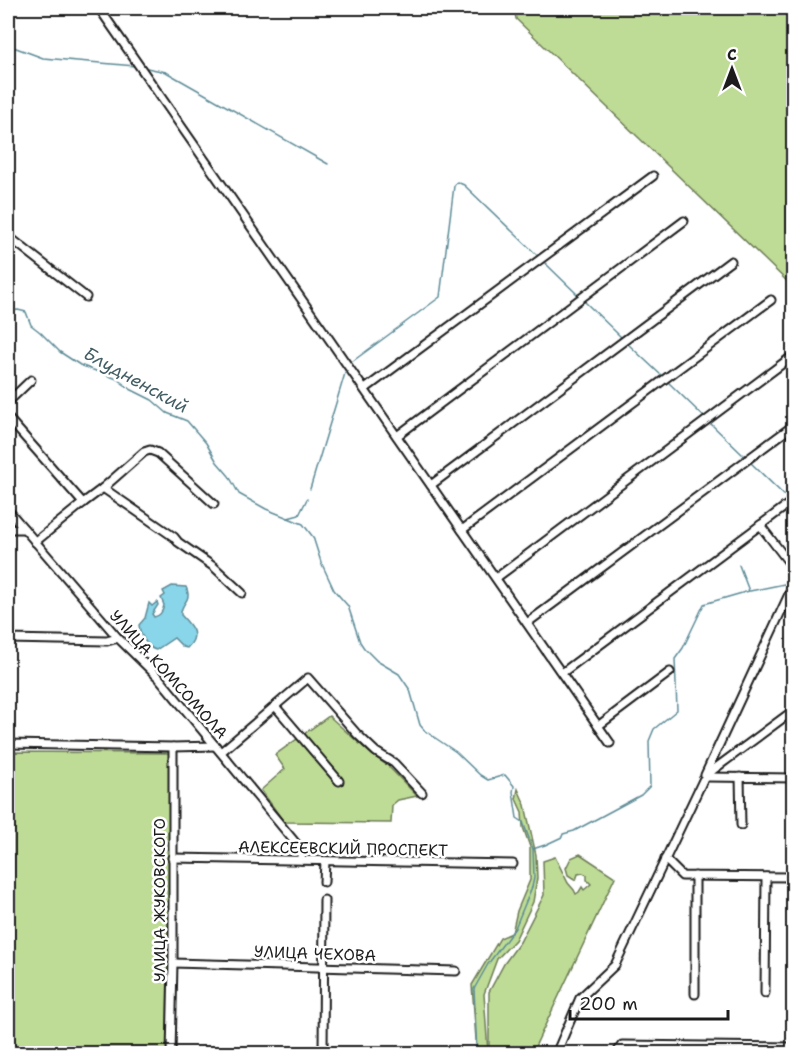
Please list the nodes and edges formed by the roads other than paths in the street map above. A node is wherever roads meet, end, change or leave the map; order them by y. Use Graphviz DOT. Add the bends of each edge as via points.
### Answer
graph roads {
  1 [pos="99,8"];
  2 [pos="653,176"];
  3 [pos="684,221"];
  4 [pos="8,236"];
  5 [pos="731,261"];
  6 [pos="86,297"];
  7 [pos="771,300"];
  8 [pos="794,356"];
  9 [pos="31,380"];
  10 [pos="365,389"];
  11 [pos="8,402"];
  12 [pos="8,418"];
  13 [pos="794,425"];
  14 [pos="397,436"];
  15 [pos="431,485"];
  16 [pos="103,488"];
  17 [pos="794,500"];
  18 [pos="84,503"];
  19 [pos="214,504"];
  20 [pos="8,510"];
  21 [pos="760,525"];
  22 [pos="8,529"];
  23 [pos="24,530"];
  24 [pos="462,530"];
  25 [pos="35,542"];
  26 [pos="790,564"];
  27 [pos="496,578"];
  28 [pos="790,592"];
  29 [pos="242,593"];
  30 [pos="527,623"];
  31 [pos="118,638"];
  32 [pos="8,639"];
  33 [pos="670,672"];
  34 [pos="562,673"];
  35 [pos="275,706"];
  36 [pos="794,710"];
  37 [pos="598,726"];
  38 [pos="610,743"];
  39 [pos="8,744"];
  40 [pos="216,746"];
  41 [pos="173,747"];
  42 [pos="221,752"];
  43 [pos="740,777"];
  44 [pos="704,778"];
  45 [pos="794,778"];
  46 [pos="339,781"];
  47 [pos="422,793"];
  48 [pos="741,825"];
  49 [pos="172,858"];
  50 [pos="665,859"];
  51 [pos="302,860"];
  52 [pos="325,861"];
  53 [pos="513,864"];
  54 [pos="695,876"];
  55 [pos="766,877"];
  56 [pos="794,877"];
  57 [pos="324,882"];
  58 [pos="324,900"];
  59 [pos="173,963"];
  60 [pos="324,966"];
  61 [pos="456,971"];
  62 [pos="765,993"];
  63 [pos="695,994"];
  64 [pos="794,1047"];
  65 [pos="680,1050"];
  66 [pos="760,1051"];
  67 [pos="171,1053"];
  68 [pos="322,1053"];
  69 [pos="556,1053"];
  70 [pos="616,1053"];
  1 -- 10 [label="street"];
  2 -- 10 [label="street"];
  3 -- 14 [label="street"];
  4 -- 6 [label="street"];
  5 -- 15 [label="street"];
  7 -- 24 [label="street"];
  8 -- 27 [label="street"];
  9 -- 11 [label="street"];
  10 -- 14 [label="street"];
  12 -- 18 [label="street"];
  13 -- 30 [label="street"];
  14 -- 15 [label="street"];
  15 -- 24 [label="street"];
  16 -- 18 [label="street"];
  16 -- 19 [label="street" via="150,450"];
  16 -- 29 [label="street" via="214,567"];
  17 -- 21 [label="street"];
  18 -- 25 [label="street"];
  20 -- 23 [label="street, УЛИЦА КОМСОМОЛА"];
  21 -- 26 [label="street"];
  21 -- 34 [label="street"];
  22 -- 23 [label="street"];
  23 -- 25 [label="street, УЛИЦА КОМСОМОЛА"];
  24 -- 27 [label="street"];
  25 -- 31 [label="street, УЛИЦА КОМСОМОЛА"];
  27 -- 30 [label="street"];
  28 -- 44 [label="street"];
  30 -- 34 [label="street"];
  31 -- 32 [label="street"];
  31 -- 40 [label="street, УЛИЦА КОМСОМОЛА" via="159,678"];
  33 -- 37 [label="street"];
  34 -- 37 [label="street"];
  35 -- 42 [label="street"];
  35 -- 46 [label="street"];
  35 -- 47 [label="street" via="308,678 357,734 394,763"];
  36 -- 44 [label="street"];
  37 -- 38 [label="street"];
  39 -- 41 [label="street"];
  40 -- 41 [label="street"];
  40 -- 42 [label="street, УЛИЦА КОМСОМОЛА"];
  41 -- 49 [label="street, УЛИЦА ЖУКОВСКОГО"];
  42 -- 51 [label="street, УЛИЦА КОМСОМОЛА" via="299,847"];
  43 -- 44 [label="street"];
  43 -- 45 [label="street"];
  43 -- 48 [label="street"];
  44 -- 50 [label="street"];
  49 -- 51 [label="street, АЛЕКСЕЕВСКИЙ ПРОСПЕКТ"];
  49 -- 59 [label="street, УЛИЦА ЖУКОВСКОГО"];
  50 -- 54 [label="street" via="682,876"];
  50 -- 69 [label="street" via="615,965 580,998"];
  51 -- 52 [label="street, АЛЕКСЕЕВСКИЙ ПРОСПЕКТ"];
  52 -- 53 [label="street, АЛЕКСЕЕВСКИЙ ПРОСПЕКТ"];
  52 -- 57 [label="street"];
  54 -- 55 [label="street"];
  54 -- 63 [label="street"];
  55 -- 56 [label="street"];
  55 -- 62 [label="street"];
  58 -- 60 [label="street"];
  59 -- 60 [label="street, УЛИЦА ЧЕХОВА"];
  59 -- 67 [label="street, УЛИЦА ЖУКОВСКОГО"];
  60 -- 61 [label="street, УЛИЦА ЧЕХОВА"];
  60 -- 68 [label="street"];
  64 -- 66 [label="street"];
  65 -- 66 [label="street"];
  65 -- 70 [label="street" via="622,1045"];
}
